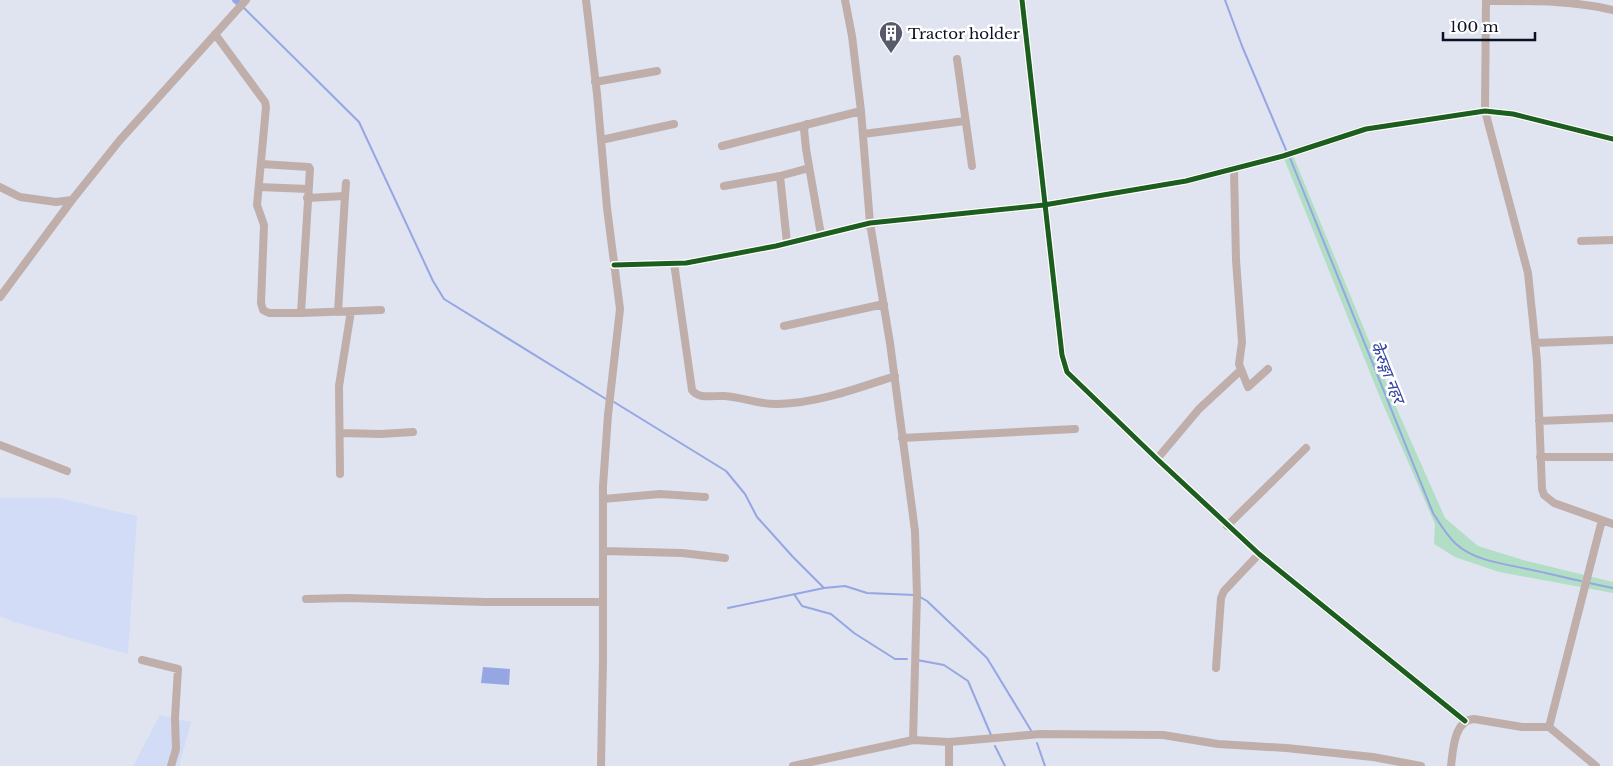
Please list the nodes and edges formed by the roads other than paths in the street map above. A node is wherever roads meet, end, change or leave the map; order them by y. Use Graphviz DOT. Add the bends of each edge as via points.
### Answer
graph roads {
  1 [pos="246,0"];
  2 [pos="586,0"];
  3 [pos="845,0"];
  4 [pos="1022,0"];
  5 [pos="1486,0"];
  6 [pos="1613,10"];
  7 [pos="216,34"];
  8 [pos="957,59"];
  9 [pos="657,71"];
  10 [pos="595,82"];
  11 [pos="861,111"];
  12 [pos="1485,112"];
  13 [pos="965,121"];
  14 [pos="674,124"];
  15 [pos="807,124"];
  16 [pos="863,134"];
  17 [pos="1613,139"];
  18 [pos="601,140"];
  19 [pos="722,146"];
  20 [pos="261,164"];
  21 [pos="972,166"];
  22 [pos="810,168"];
  23 [pos="1234,170"];
  24 [pos="780,176"];
  25 [pos="346,183"];
  26 [pos="724,186"];
  27 [pos="0,187"];
  28 [pos="259,187"];
  29 [pos="308,189"];
  30 [pos="345,196"];
  31 [pos="307,198"];
  32 [pos="72,200"];
  33 [pos="1044,205"];
  34 [pos="870,223"];
  35 [pos="821,235"];
  36 [pos="1613,240"];
  37 [pos="1581,242"];
  38 [pos="787,243"];
  39 [pos="674,263"];
  40 [pos="614,265"];
  41 [pos="0,296"];
  42 [pos="884,304"];
  43 [pos="381,310"];
  44 [pos="351,311"];
  45 [pos="338,312"];
  46 [pos="301,313"];
  47 [pos="784,326"];
  48 [pos="1613,340"];
  49 [pos="1535,343"];
  50 [pos="1268,369"];
  51 [pos="1241,370"];
  52 [pos="895,376"];
  53 [pos="1613,418"];
  54 [pos="1539,421"];
  55 [pos="1075,429"];
  56 [pos="413,432"];
  57 [pos="340,433"];
  58 [pos="902,438"];
  59 [pos="0,445"];
  60 [pos="1306,448"];
  61 [pos="1540,457"];
  62 [pos="1613,457"];
  63 [pos="1156,459"];
  64 [pos="67,471"];
  65 [pos="340,474"];
  66 [pos="705,497"];
  67 [pos="603,498"];
  68 [pos="1602,520"];
  69 [pos="1613,524"];
  70 [pos="1227,526"];
  71 [pos="604,551"];
  72 [pos="1258,554"];
  73 [pos="725,558"];
  74 [pos="306,600"];
  75 [pos="604,602"];
  76 [pos="142,660"];
  77 [pos="1216,668"];
  78 [pos="1465,721"];
  79 [pos="1549,727"];
  80 [pos="912,740"];
  81 [pos="949,742"];
  82 [pos="172,766"];
  83 [pos="602,766"];
  84 [pos="793,766"];
  85 [pos="949,766"];
  86 [pos="1421,766"];
  87 [pos="1450,766"];
  88 [pos="1596,766"];
  1 -- 7 [label="street"];
  2 -- 10 [label="street"];
  3 -- 11 [label="street"];
  4 -- 33 [label="street"];
  5 -- 6 [label="street" via="1550,1"];
  5 -- 12 [label="street"];
  7 -- 20 [label="street" via="265,102"];
  7 -- 32 [label="street" via="120,140"];
  8 -- 13 [label="street"];
  9 -- 10 [label="street"];
  10 -- 18 [label="street"];
  11 -- 15 [label="street"];
  11 -- 16 [label="street"];
  12 -- 17 [label="street" via="1513,114"];
  12 -- 23 [label="street" via="1366,130"];
  12 -- 49 [label="street" via="1528,273"];
  13 -- 16 [label="street"];
  13 -- 21 [label="street"];
  14 -- 18 [label="street"];
  15 -- 19 [label="street"];
  15 -- 22 [label="street" via="804,129"];
  16 -- 34 [label="street"];
  18 -- 40 [label="street"];
  20 -- 28 [label="street"];
  20 -- 29 [label="street" via="309,167"];
  22 -- 24 [label="street"];
  22 -- 35 [label="street"];
  23 -- 33 [label="street"];
  23 -- 51 [label="street"];
  24 -- 26 [label="street"];
  24 -- 38 [label="street"];
  25 -- 30 [label="street"];
  27 -- 32 [label="street" via="20,198 56,202"];
  28 -- 29 [label="street"];
  28 -- 46 [label="street" via="257,205 264,225 263,310"];
  29 -- 31 [label="street"];
  30 -- 31 [label="street"];
  30 -- 45 [label="street"];
  31 -- 46 [label="street"];
  32 -- 41 [label="street"];
  33 -- 34 [label="street"];
  33 -- 63 [label="street" via="1062,355 1067,372"];
  34 -- 35 [label="street"];
  34 -- 42 [label="street"];
  35 -- 38 [label="street"];
  36 -- 37 [label="street"];
  38 -- 39 [label="street"];
  39 -- 40 [label="street"];
  39 -- 52 [label="street" via="692,390 700,396 785,404 812,400"];
  40 -- 67 [label="street" via="620,309"];
  42 -- 47 [label="street"];
  42 -- 52 [label="street"];
  43 -- 44 [label="street"];
  44 -- 45 [label="street"];
  44 -- 57 [label="street" via="339,386"];
  45 -- 46 [label="street"];
  48 -- 49 [label="street"];
  49 -- 54 [label="street"];
  50 -- 51 [label="street" via="1248,387"];
  51 -- 63 [label="street" via="1199,409"];
  52 -- 58 [label="street"];
  53 -- 54 [label="street"];
  54 -- 61 [label="street"];
  55 -- 58 [label="street"];
  56 -- 57 [label="street"];
  57 -- 65 [label="street"];
  58 -- 80 [label="street" via="916,551"];
  59 -- 64 [label="street"];
  60 -- 70 [label="street"];
  61 -- 62 [label="street"];
  61 -- 68 [label="street" via="1542,489 1548,500"];
  63 -- 70 [label="street"];
  66 -- 67 [label="street" via="660,494"];
  67 -- 71 [label="street"];
  68 -- 69 [label="street"];
  68 -- 79 [label="street"];
  70 -- 72 [label="street"];
  71 -- 73 [label="street" via="682,553"];
  71 -- 75 [label="street"];
  72 -- 77 [label="street" via="1221,598"];
  72 -- 78 [label="street"];
  74 -- 75 [label="street"];
  75 -- 83 [label="street"];
  76 -- 82 [label="street" via="178,668 176,750"];
  78 -- 79 [label="street" via="1474,718 1522,727"];
  78 -- 87 [label="street" via="1458,731"];
  79 -- 88 [label="street"];
  80 -- 81 [label="street"];
  80 -- 84 [label="street"];
  81 -- 85 [label="street"];
  81 -- 86 [label="street" via="1040,734 1163,735 1218,744 1373,757"];
}
